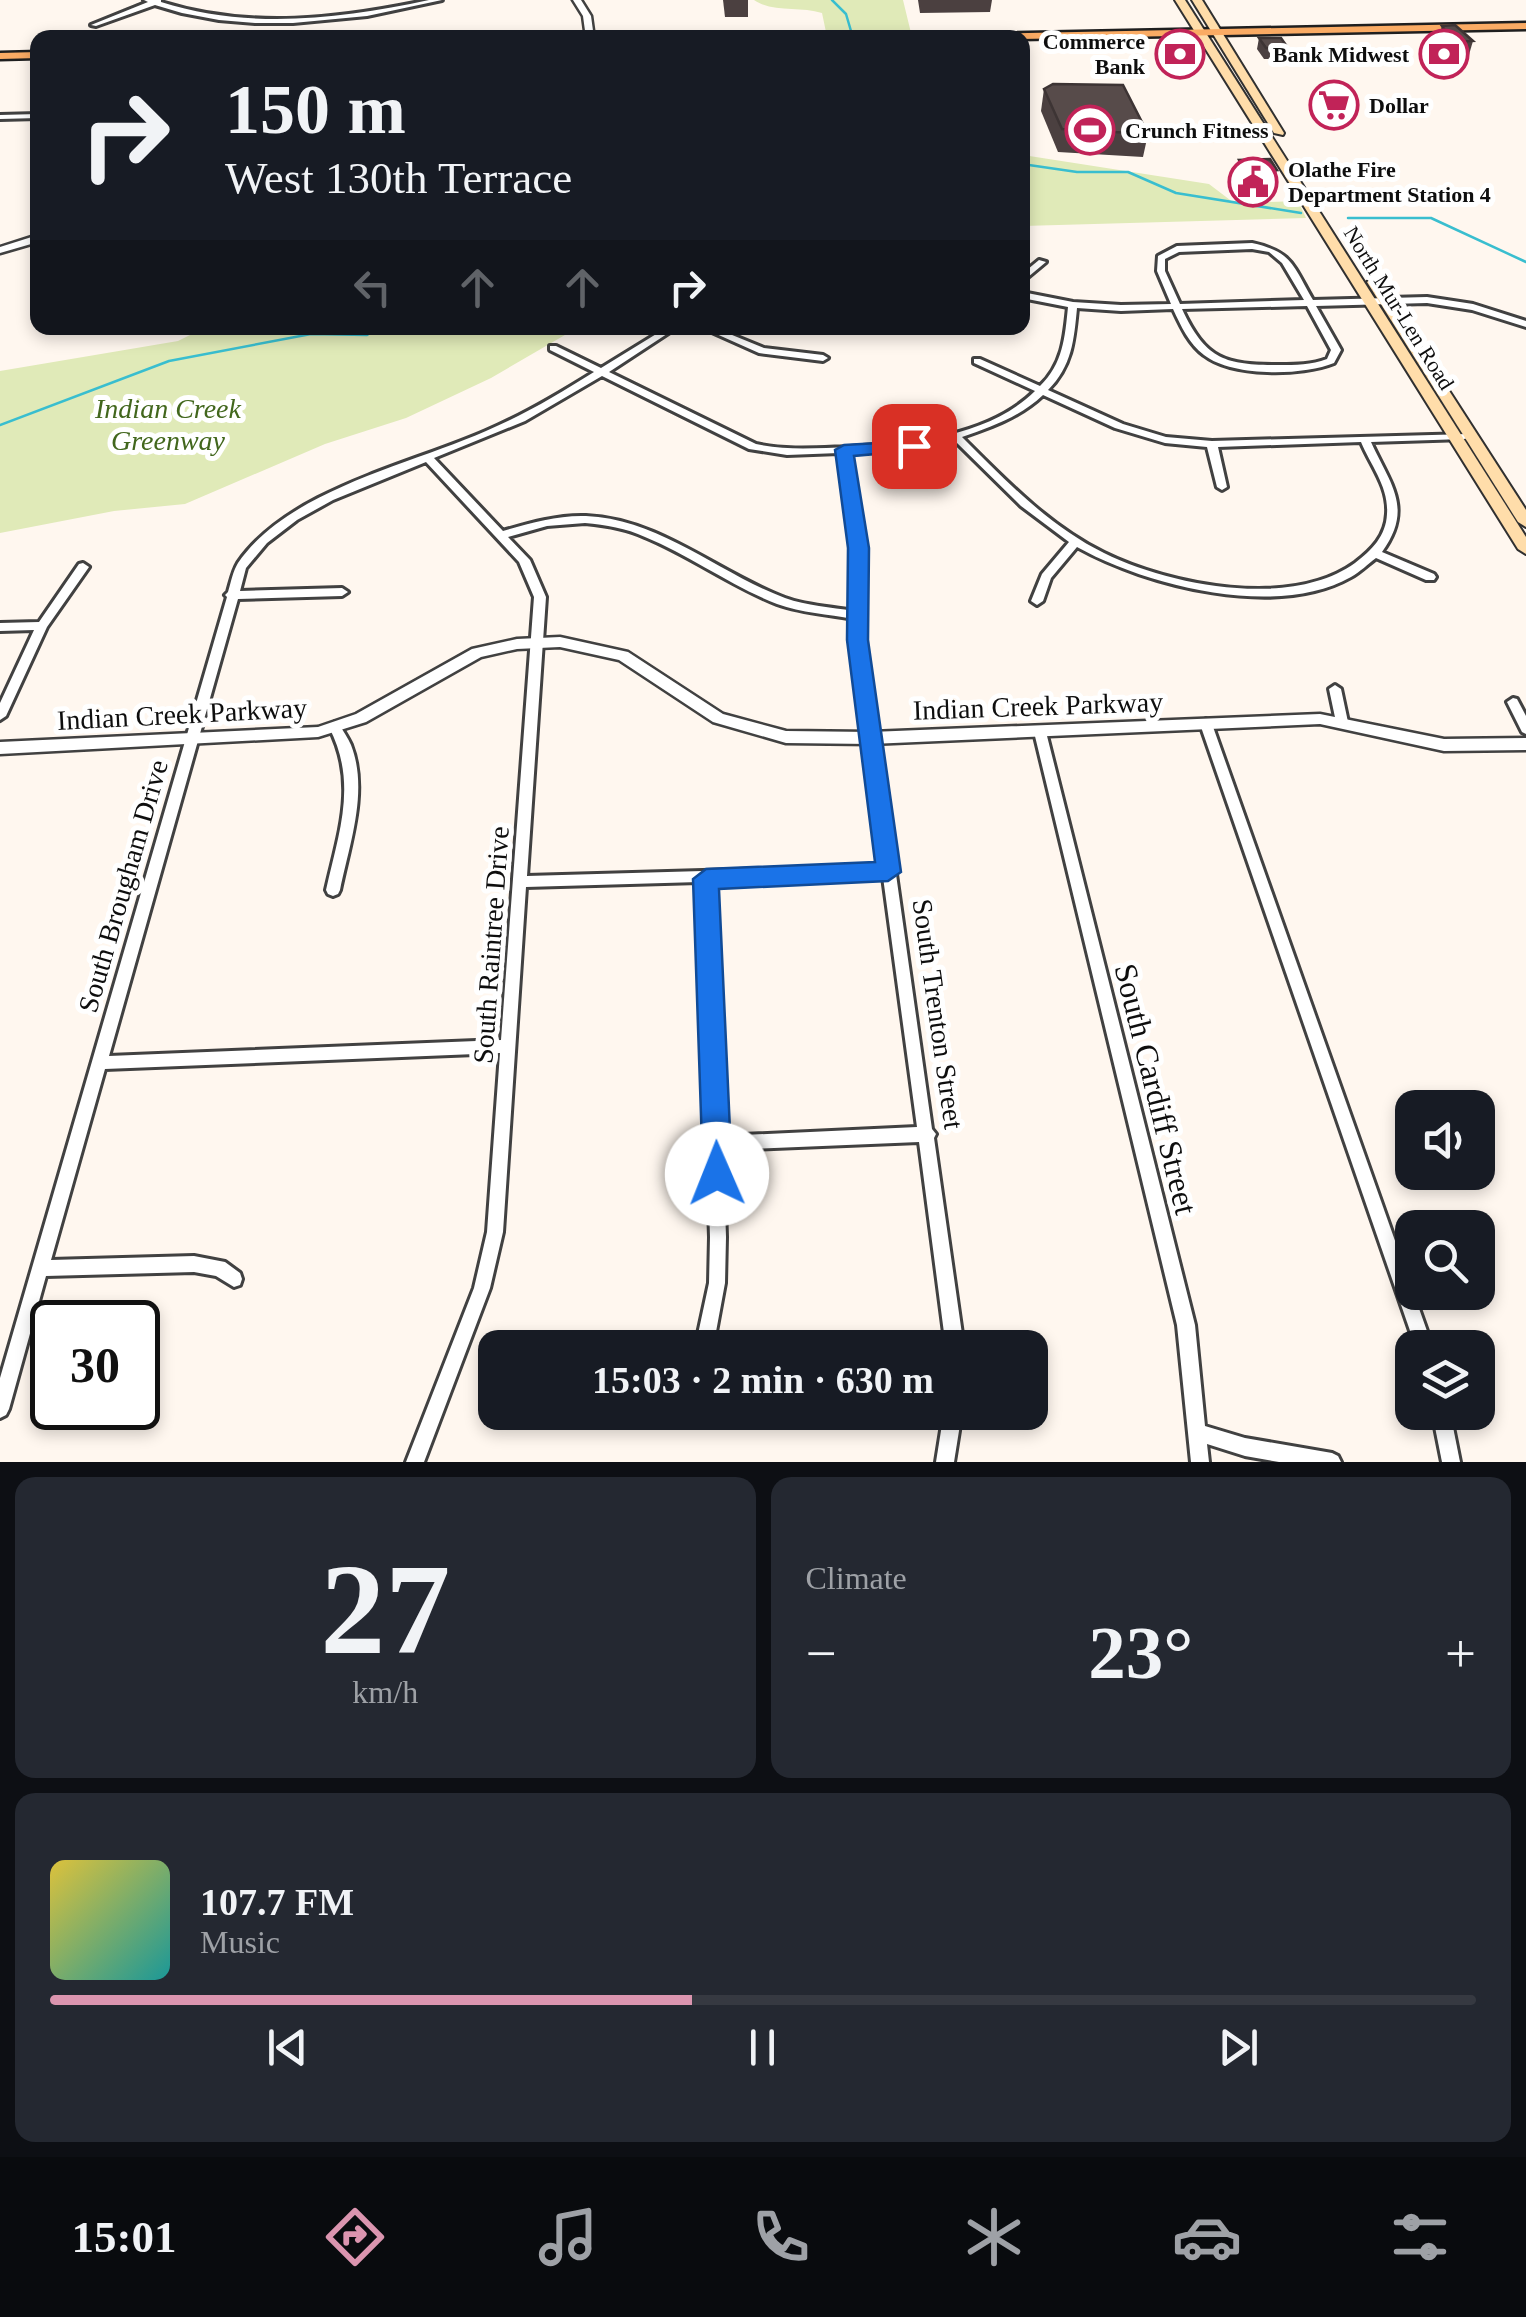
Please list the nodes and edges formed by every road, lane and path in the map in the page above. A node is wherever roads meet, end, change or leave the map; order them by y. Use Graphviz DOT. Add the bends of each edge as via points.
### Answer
graph roads {
  1 [pos="439,0"];
  2 [pos="577,0"];
  3 [pos="1180,0"];
  4 [pos="1197,0"];
  5 [pos="154,1"];
  6 [pos="412,6"];
  7 [pos="424,18"];
  8 [pos="94,25"];
  9 [pos="1526,28"];
  10 [pos="589,30"];
  11 [pos="1211,35"];
  12 [pos="1030,37"];
  13 [pos="1030,42"];
  14 [pos="30,59"];
  15 [pos="0,60"];
  16 [pos="30,116"];
  17 [pos="0,117"];
  18 [pos="30,241"];
  19 [pos="0,250"];
  20 [pos="1042,262"];
  21 [pos="1030,272"];
  22 [pos="1030,297"];
  23 [pos="1378,300"];
  24 [pos="1310,303"];
  25 [pos="1073,306"];
  26 [pos="1177,306"];
  27 [pos="1526,324"];
  28 [pos="661,335"];
  29 [pos="724,335"];
  30 [pos="553,348"];
  31 [pos="823,358"];
  32 [pos="977,361"];
  33 [pos="600,372"];
  34 [pos="1042,392"];
  35 [pos="1471,435"];
  36 [pos="1455,436"];
  37 [pos="956,437"];
  38 [pos="1365,439"];
  39 [pos="1212,444"];
  40 [pos="844,450"];
  41 [pos="430,459"];
  42 [pos="1222,487"];
  43 [pos="1526,522"];
  44 [pos="500,535"];
  45 [pos="1076,541"];
  46 [pos="1526,550"];
  47 [pos="1374,553"];
  48 [pos="82,567"];
  49 [pos="1430,577"];
  50 [pos="342,592"];
  51 [pos="231,595"];
  52 [pos="1036,601"];
  53 [pos="857,616"];
  54 [pos="42,626"];
  55 [pos="0,627"];
  56 [pos="537,642"];
  57 [pos="1335,689"];
  58 [pos="1513,702"];
  59 [pos="0,716"];
  60 [pos="1342,722"];
  61 [pos="1206,724"];
  62 [pos="335,728"];
  63 [pos="1526,729"];
  64 [pos="1040,732"];
  65 [pos="870,738"];
  66 [pos="190,740"];
  67 [pos="1526,744"];
  68 [pos="0,748"];
  69 [pos="888,872"];
  70 [pos="706,879"];
  71 [pos="520,882"];
  72 [pos="333,890"];
  73 [pos="509,1046"];
  74 [pos="99,1064"];
  75 [pos="928,1134"];
  76 [pos="717,1142"];
  77 [pos="41,1268"];
  78 [pos="234,1279"];
  79 [pos="708,1330"];
  80 [pos="953,1330"];
  81 [pos="1419,1330"];
  82 [pos="0,1409"];
  83 [pos="950,1430"];
  84 [pos="1444,1430"];
  85 [pos="1200,1433"];
  86 [pos="415,1462"];
  87 [pos="944,1462"];
  88 [pos="1200,1462"];
  89 [pos="1332,1462"];
  90 [pos="1450,1462"];
  1 -- 6 [label="street"];
  2 -- 10 [label="street"];
  3 -- 11 [label="main road"];
  4 -- 11 [label="main road"];
  5 -- 6 [label="street" via="192,14 255,21"];
  5 -- 8 [label="street"];
  6 -- 7 [label="street"];
  9 -- 11 [label="main road"];
  11 -- 12 [label="main road"];
  11 -- 13 [label="main road"];
  11 -- 23 [label="main road, North Mur-Len Road"];
  14 -- 15 [label="main road"];
  16 -- 17 [label="street"];
  18 -- 19 [label="street"];
  20 -- 21 [label="street"];
  22 -- 25 [label="street"];
  23 -- 24 [label="street"];
  23 -- 27 [label="street" via="1458,304"];
  23 -- 35 [label="main road, North Mur-Len Road"];
  23 -- 36 [label="main road, North Mur-Len Road"];
  24 -- 26 [label="street"];
  24 -- 26 [label="street" via="1288,264 1272,250 1252,246 1166,253 1159,266"];
  24 -- 26 [label="street" via="1336,350 1321,366 1294,368 1234,368 1207,358"];
  25 -- 26 [label="street"];
  25 -- 34 [label="street" via="1063,363"];
  28 -- 33 [label="street, South Brougham Drive"];
  29 -- 31 [label="street" via="762,351"];
  30 -- 33 [label="street"];
  32 -- 34 [label="street"];
  33 -- 40 [label="street" via="742,444 782,452"];
  33 -- 41 [label="street, South Brougham Drive" via="524,418"];
  34 -- 37 [label="street" via="994,424"];
  34 -- 39 [label="street" via="1155,438"];
  35 -- 36 [label="street"];
  35 -- 43 [label="main road, North Mur-Len Road"];
  36 -- 38 [label="street"];
  36 -- 46 [label="main road, North Mur-Len Road"];
  37 -- 40 [label="street"];
  37 -- 45 [label="street" via="1008,490"];
  38 -- 39 [label="street"];
  38 -- 47 [label="street" via="1393,502 1389,534"];
  39 -- 42 [label="street"];
  40 -- 53 [label="street, South Trenton Street" via="858,548"];
  41 -- 44 [label="street, South Raintree Drive"];
  41 -- 51 [label="street, South Brougham Drive" via="286,520 248,556"];
  44 -- 53 [label="street" via="562,519 620,522 658,535 782,602"];
  44 -- 56 [label="street, South Raintree Drive" via="534,576 540,596"];
  45 -- 47 [label="street" via="1140,574 1233,592 1308,586 1353,570"];
  45 -- 52 [label="street"];
  47 -- 49 [label="street"];
  48 -- 54 [label="street"];
  50 -- 51 [label="street"];
  51 -- 66 [label="street, South Brougham Drive"];
  53 -- 65 [label="street, South Trenton Street"];
  54 -- 55 [label="street"];
  54 -- 59 [label="street"];
  56 -- 62 [label="street, Indian Creek Parkway" via="466,658"];
  56 -- 65 [label="street, Indian Creek Parkway" via="622,656 718,718 742,726 786,737"];
  56 -- 71 [label="street, South Raintree Drive"];
  57 -- 60 [label="street"];
  58 -- 63 [label="street"];
  60 -- 61 [label="street, Indian Creek Parkway"];
  60 -- 67 [label="street, Indian Creek Parkway" via="1444,744"];
  61 -- 64 [label="street, Indian Creek Parkway"];
  61 -- 81 [label="street"];
  62 -- 66 [label="street, Indian Creek Parkway"];
  62 -- 72 [label="street" via="352,780"];
  64 -- 65 [label="street, Indian Creek Parkway"];
  64 -- 85 [label="street, South Cardiff Street" via="1186,1326"];
  65 -- 69 [label="street, South Trenton Street"];
  66 -- 68 [label="street, Indian Creek Parkway"];
  66 -- 74 [label="street, South Brougham Drive"];
  69 -- 70 [label="street"];
  69 -- 75 [label="street, South Trenton Street"];
  70 -- 71 [label="street"];
  70 -- 76 [label="street"];
  71 -- 73 [label="street, South Raintree Drive"];
  73 -- 74 [label="street"];
  73 -- 86 [label="street, South Raintree Drive" via="486,1270"];
  74 -- 77 [label="street, South Brougham Drive"];
  75 -- 76 [label="street"];
  75 -- 80 [label="street, South Trenton Street"];
  76 -- 79 [label="street" via="717,1283"];
  77 -- 78 [label="street" via="194,1264"];
  77 -- 82 [label="street, South Brougham Drive"];
  83 -- 87 [label="street"];
  84 -- 90 [label="street"];
  85 -- 88 [label="street, South Cardiff Street"];
  85 -- 89 [label="street"];
}
